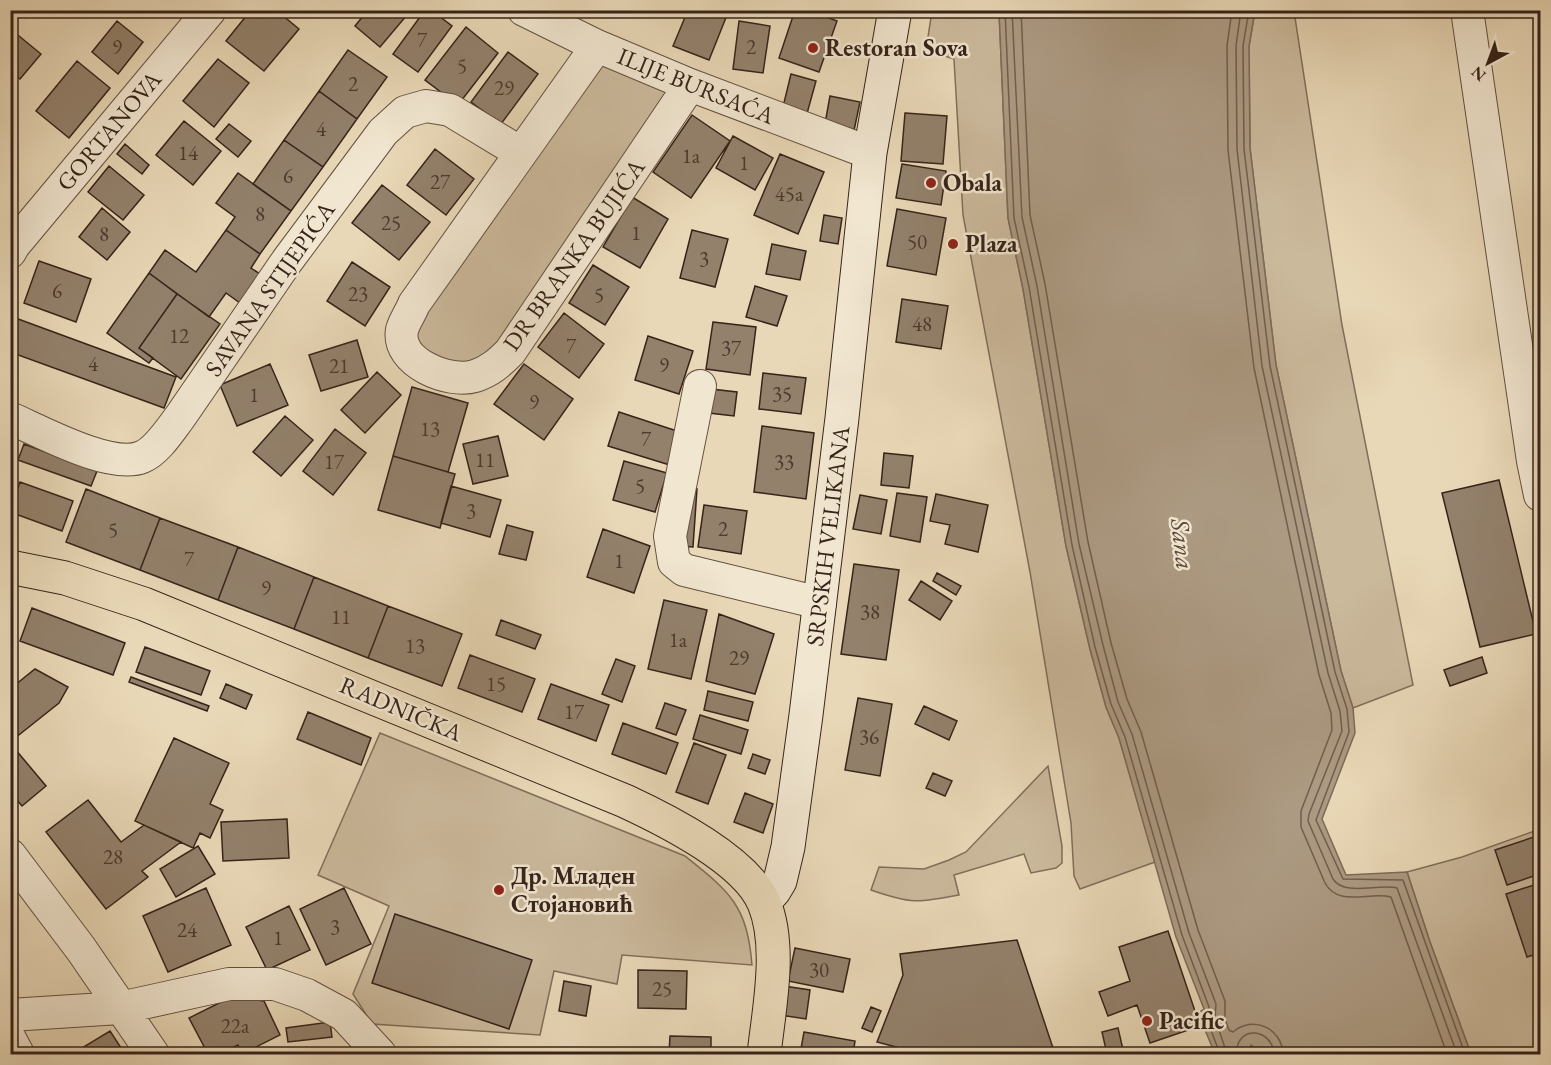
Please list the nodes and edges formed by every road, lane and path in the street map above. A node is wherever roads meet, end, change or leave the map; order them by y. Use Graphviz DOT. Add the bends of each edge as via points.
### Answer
graph roads {
  1 [pos="210,10"];
  2 [pos="524,10"];
  3 [pos="896,10"];
  4 [pos="1467,10"];
  5 [pos="597,46"];
  6 [pos="690,85"];
  7 [pos="521,153"];
  8 [pos="870,153"];
  9 [pos="12,247"];
  10 [pos="700,386"];
  11 [pos="10,418"];
  12 [pos="1540,495"];
  13 [pos="10,567"];
  14 [pos="820,603"];
  15 [pos="10,855"];
  16 [pos="764,902"];
  17 [pos="120,1008"];
  18 [pos="10,1015"];
  19 [pos="10,1039"];
  20 [pos="18,1054"];
  21 [pos="153,1054"];
  22 [pos="380,1054"];
  23 [pos="764,1054"];
  1 -- 9 [label="street, GORTANOVA"];
  2 -- 5 [label="street, ILIJE BURSAĆA"];
  3 -- 8 [label="main road, SRPSKIH VELIKANA"];
  4 -- 12 [label="street"];
  5 -- 6 [label="street, ILIJE BURSAĆA"];
  5 -- 7 [label="street, DR BRANKA BUJIĆA"];
  6 -- 7 [label="street, DR BRANKA BUJIĆA" via="510,352 494,368 474,376 440,375 420,365 405,348 402,331 414,304"];
  6 -- 8 [label="street, ILIJE BURSAĆA"];
  7 -- 11 [label="street, SAVANA STIJEPIĆA" via="450,110 426,106 405,112 383,132 287,261 174,426 143,457 115,460"];
  8 -- 14 [label="main road, SRPSKIH VELIKANA"];
  10 -- 14 [label="street" via="670,536 674,562 684,570"];
  13 -- 16 [label="main road, RADNIČKA" via="65,578 144,604 625,801 711,848 739,871"];
  14 -- 16 [label="main road, SRPSKIH VELIKANA" via="784,871"];
  15 -- 17 [label="street"];
  16 -- 23 [label="main road" via="772,936 772,970"];
  17 -- 18 [label="street"];
  17 -- 21 [label="street"];
  17 -- 22 [label="street" via="229,984 275,984 307,995 344,1015"];
  19 -- 20 [label="street"];
}
